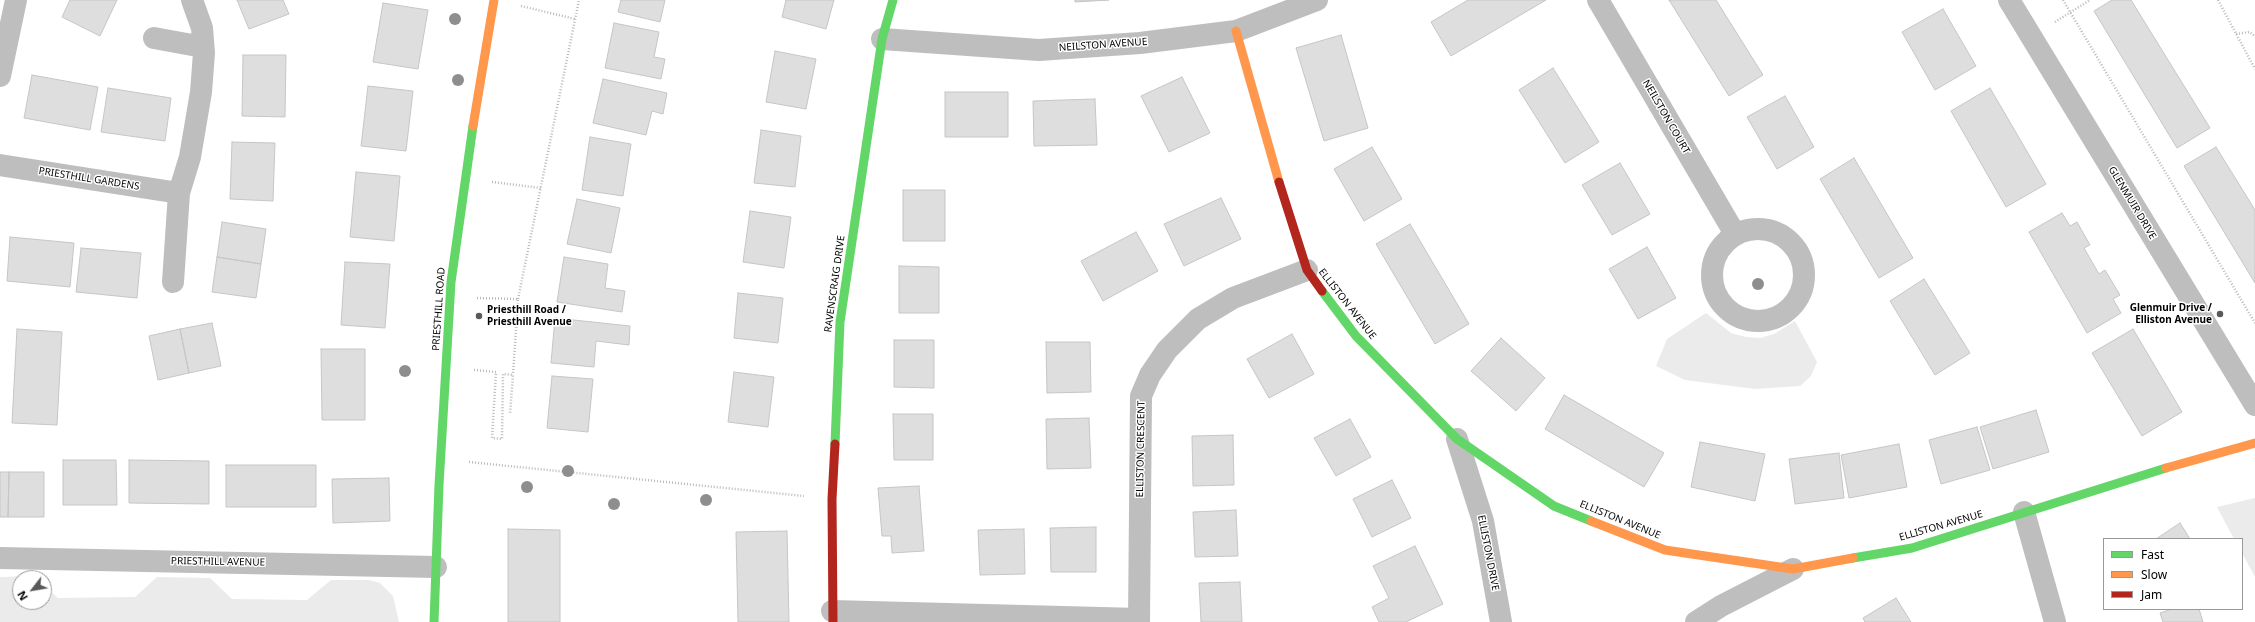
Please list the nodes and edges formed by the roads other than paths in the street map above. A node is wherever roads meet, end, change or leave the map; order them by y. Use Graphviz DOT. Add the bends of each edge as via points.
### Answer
graph roads {
  1 [pos="192,0"];
  2 [pos="494,0"];
  3 [pos="893,0"];
  4 [pos="1317,0"];
  5 [pos="1598,0"];
  6 [pos="2009,0"];
  7 [pos="10,7"];
  8 [pos="1236,31"];
  9 [pos="154,38"];
  10 [pos="882,39"];
  11 [pos="203,47"];
  12 [pos="0,76"];
  13 [pos="0,165"];
  14 [pos="179,193"];
  15 [pos="1735,234"];
  16 [pos="1307,270"];
  17 [pos="174,282"];
  18 [pos="2255,405"];
  19 [pos="1457,439"];
  20 [pos="2255,443"];
  21 [pos="2024,512"];
  22 [pos="0,558"];
  23 [pos="436,567"];
  24 [pos="1793,569"];
  25 [pos="832,616"];
  26 [pos="1139,620"];
  27 [pos="434,622"];
  28 [pos="1501,622"];
  29 [pos="1696,622"];
  30 [pos="2056,622"];
  1 -- 11 [label="street" via="202,28"];
  2 -- 23 [label="street, PRIESTHILL ROAD" via="464,178 450,297"];
  3 -- 10 [label="street, RAVENSCRAIG DRIVE"];
  4 -- 8 [label="street, NEILSTON AVENUE"];
  5 -- 15 [label="street, NEILSTON COURT"];
  6 -- 18 [label="street, GLENMUIR DRIVE"];
  7 -- 12 [label="street"];
  8 -- 10 [label="street, NEILSTON AVENUE" via="1140,43 1039,50"];
  8 -- 16 [label="street, ELLISTON AVENUE" via="1262,127"];
  9 -- 11 [label="street"];
  10 -- 25 [label="street, RAVENSCRAIG DRIVE" via="840,322 832,499"];
  11 -- 14 [label="street" via="201,92 190,157"];
  13 -- 14 [label="street, PRIESTHILL GARDENS"];
  14 -- 17 [label="street"];
  15 -- 15 [label="street" via="1755,229 1776,232 1793,244 1803,262 1804,283 1797,302 1781,316 1761,322 1741,318 1724,306 1714,288 1712,268 1720,248"];
  16 -- 19 [label="street, ELLISTON AVENUE" via="1356,336"];
  16 -- 26 [label="street, ELLISTON CRESCENT" via="1233,298 1198,319 1167,350 1150,375 1141,396"];
  19 -- 24 [label="street, ELLISTON AVENUE" via="1554,506 1665,550"];
  19 -- 28 [label="street, ELLISTON DRIVE" via="1484,522"];
  20 -- 21 [label="street, ELLISTON AVENUE" via="2137,476"];
  21 -- 24 [label="street, ELLISTON AVENUE" via="1912,548"];
  21 -- 30 [label="street"];
  22 -- 23 [label="street, PRIESTHILL AVENUE"];
  23 -- 27 [label="street, PRIESTHILL ROAD"];
  24 -- 29 [label="street" via="1721,606"];
  25 -- 26 [label="street"];
}
